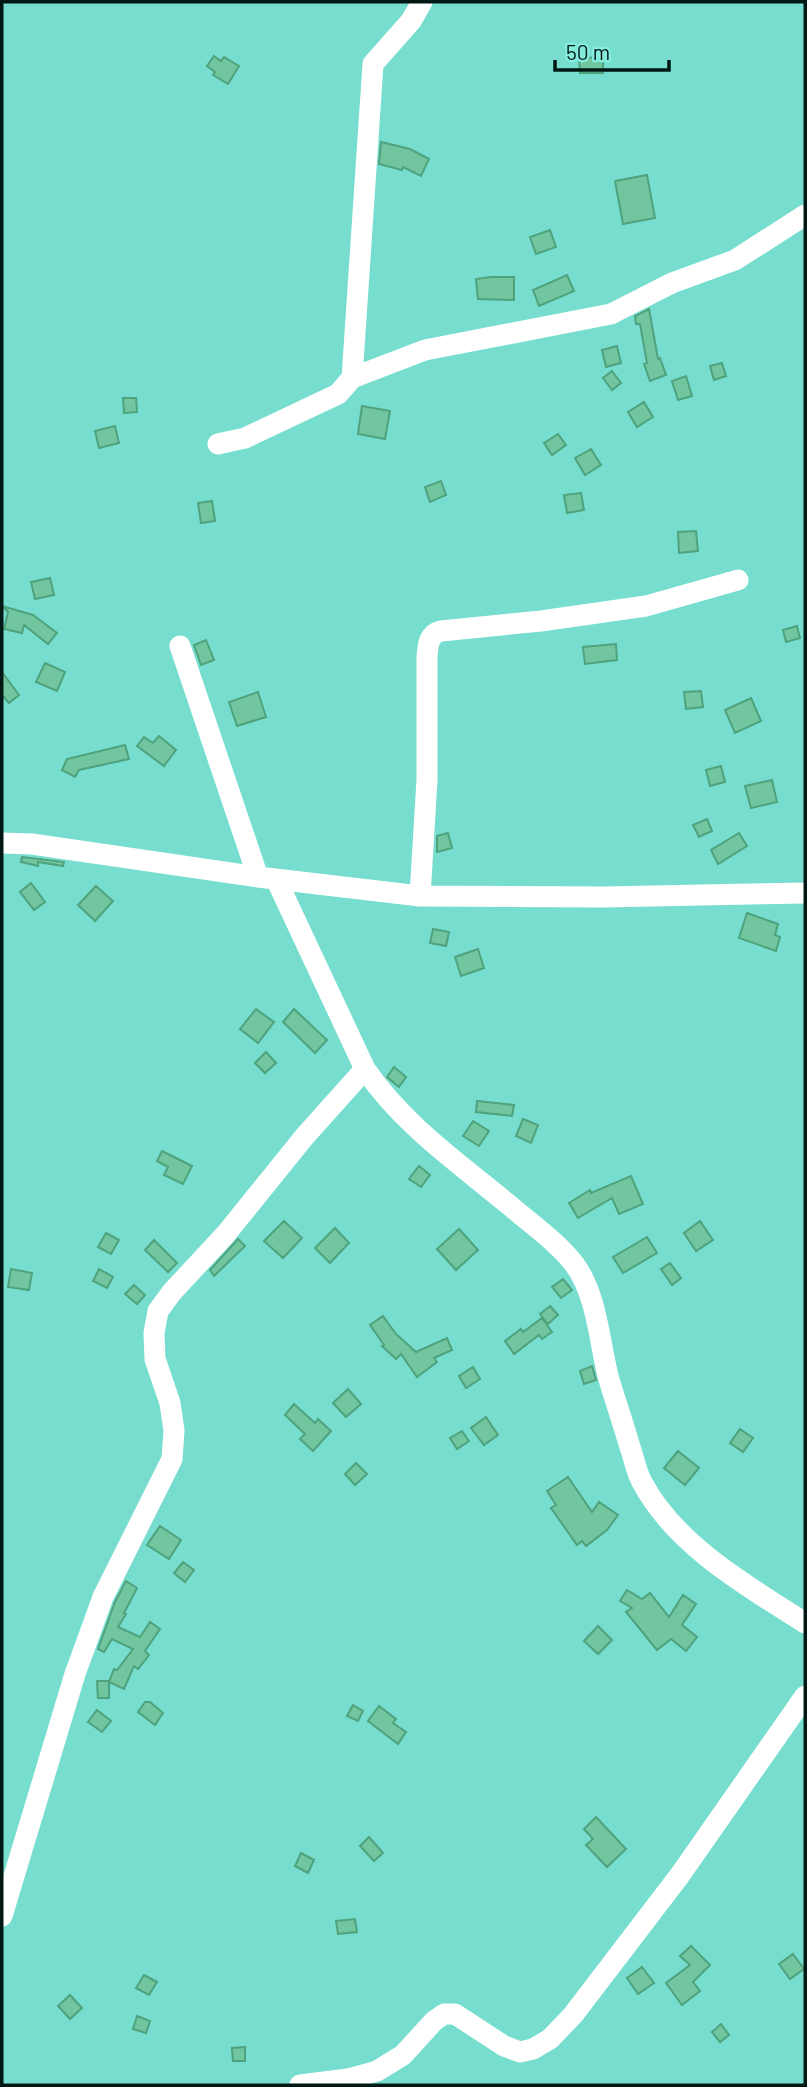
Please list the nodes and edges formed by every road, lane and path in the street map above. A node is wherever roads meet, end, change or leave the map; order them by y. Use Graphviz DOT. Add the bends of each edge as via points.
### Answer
graph roads {
  1 [pos="422,2"];
  2 [pos="805,215"];
  3 [pos="352,379"];
  4 [pos="218,444"];
  5 [pos="738,580"];
  6 [pos="180,646"];
  7 [pos="2,843"];
  8 [pos="267,878"];
  9 [pos="805,893"];
  10 [pos="420,896"];
  11 [pos="365,1069"];
  12 [pos="805,1623"];
  13 [pos="805,1696"];
  14 [pos="2,1916"];
  15 [pos="300,2085"];
  1 -- 3 [label="street" via="373,64"];
  2 -- 3 [label="street" via="735,260 672,283 611,314 425,350"];
  3 -- 4 [label="street" via="338,394 245,438"];
  5 -- 10 [label="street" via="646,606 432,635 427,657 428,780"];
  6 -- 8 [label="street"];
  7 -- 8 [label="street"];
  8 -- 10 [label="street"];
  8 -- 11 [label="street"];
  9 -- 10 [label="street"];
  11 -- 12 [label="street" via="409,1123 574,1264 592,1299 612,1391 641,1480 659,1509 718,1564"];
  11 -- 14 [label="street" via="158,1311 155,1359 170,1403 172,1459 103,1597"];
  13 -- 15 [label="street" via="680,1875 550,2039 520,2052 456,2014 444,2014 403,2055 377,2071"];
}
